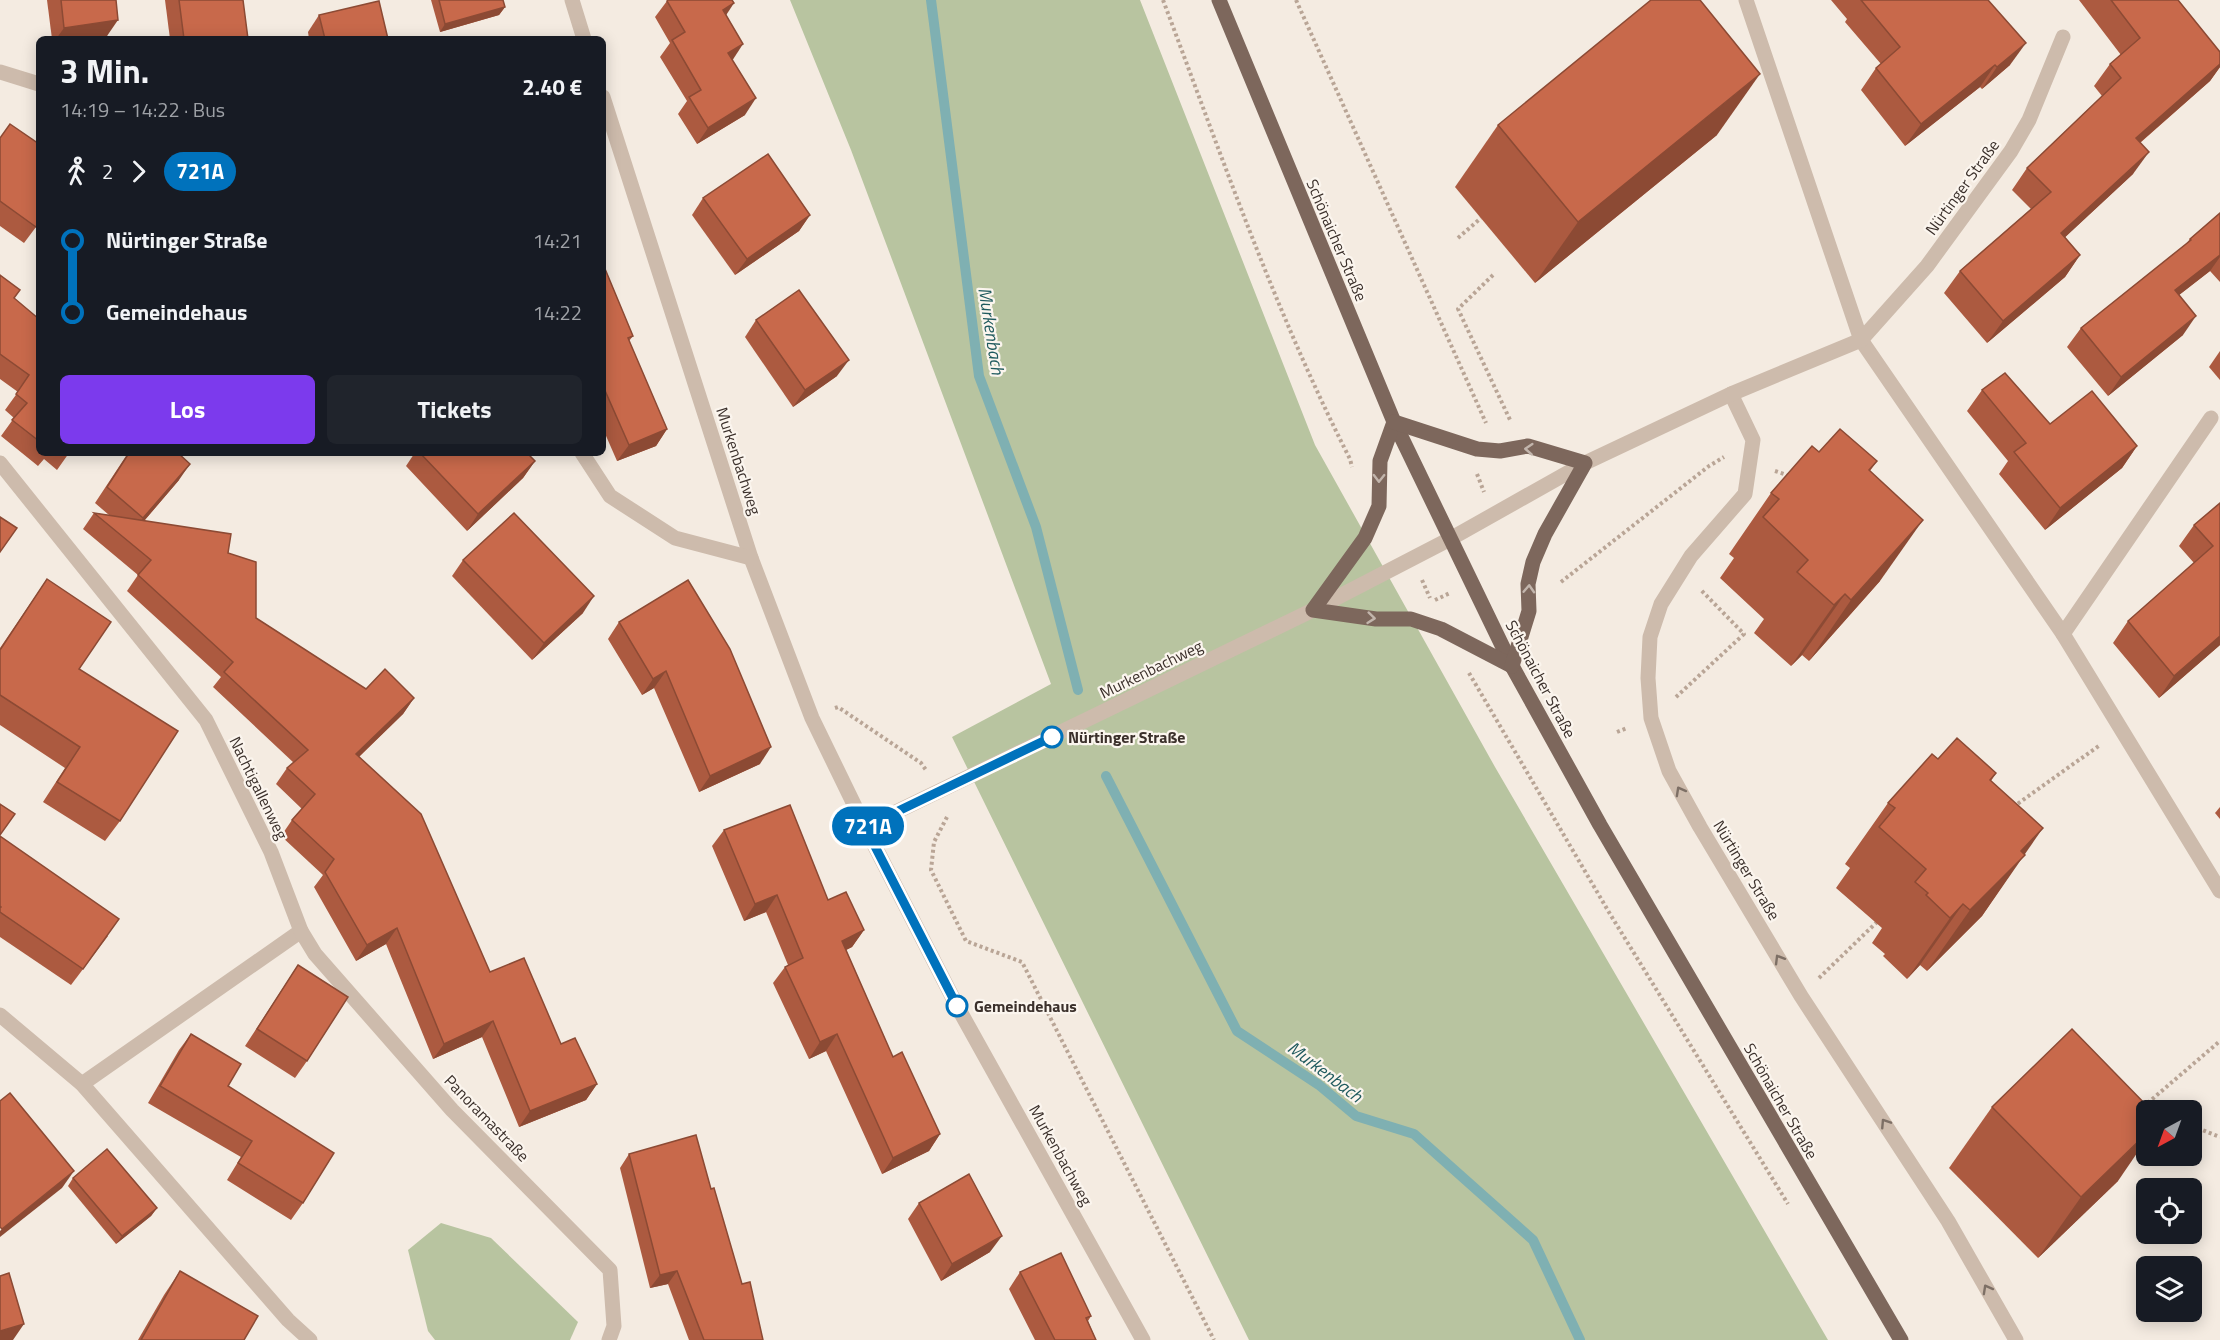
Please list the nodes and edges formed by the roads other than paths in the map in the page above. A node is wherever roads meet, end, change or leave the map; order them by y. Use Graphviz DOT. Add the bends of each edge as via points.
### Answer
graph roads {
  1 [pos="572,0"];
  2 [pos="1219,0"];
  3 [pos="1746,0"];
  4 [pos="583,36"];
  5 [pos="2063,37"];
  6 [pos="0,72"];
  7 [pos="36,83"];
  8 [pos="606,106"];
  9 [pos="1861,340"];
  10 [pos="1731,394"];
  11 [pos="2211,418"];
  12 [pos="1394,422"];
  13 [pos="584,456"];
  14 [pos="0,463"];
  15 [pos="1585,463"];
  16 [pos="1450,539"];
  17 [pos="751,558"];
  18 [pos="1313,610"];
  19 [pos="2063,634"];
  20 [pos="1512,666"];
  21 [pos="865,827"];
  22 [pos="2220,891"];
  23 [pos="301,931"];
  24 [pos="1,1018"];
  25 [pos="82,1084"];
  26 [pos="310,1340"];
  27 [pos="609,1340"];
  28 [pos="1143,1340"];
  29 [pos="1901,1340"];
  30 [pos="2016,1340"];
  1 -- 4 [label="street"];
  2 -- 12 [label="main road, Schönaicher Straße"];
  3 -- 9 [label="street"];
  5 -- 9 [label="street, Nürtinger Straße" via="2029,120 2011,151 1927,266"];
  6 -- 7 [label="street"];
  8 -- 17 [label="street, Murkenbachweg"];
  9 -- 10 [label="street, Nürtinger Straße"];
  9 -- 19 [label="street"];
  10 -- 15 [label="street, Nürtinger Straße"];
  30 -- 10 [label="street, Nürtinger Straße, one-way" via="1948,1221 1801,996 1700,827 1669,771 1651,718 1650,637 1661,604 1691,556 1745,494 1753,440"];
  11 -- 19 [label="street"];
  15 -- 12 [label="main road, one-way" via="1528,446 1500,451 1477,449"];
  12 -- 16 [label="main road, Schönaicher Straße"];
  12 -- 18 [label="main road, one-way" via="1380,461 1379,506 1365,538"];
  13 -- 17 [label="street" via="610,496 675,538"];
  14 -- 23 [label="street, Nachtigallenweg" via="206,720 271,852"];
  15 -- 16 [label="street, Nürtinger Straße"];
  20 -- 15 [label="main road, one-way" via="1529,611 1528,584 1533,562"];
  16 -- 18 [label="street, Murkenbachweg"];
  16 -- 20 [label="main road, Schönaicher Straße"];
  17 -- 21 [label="street, Murkenbachweg" via="812,718"];
  18 -- 20 [label="main road, one-way" via="1376,620 1411,618"];
  18 -- 21 [label="street, Murkenbachweg"];
  19 -- 22 [label="street"];
  20 -- 29 [label="main road, Schönaicher Straße" via="1606,835"];
  21 -- 28 [label="street, Murkenbachweg" via="957,1006"];
  23 -- 25 [label="street"];
  23 -- 27 [label="street, Panoramastraße" via="315,954 452,1110 610,1270 614,1326"];
  24 -- 25 [label="street"];
  25 -- 26 [label="street" via="288,1320"];
}
